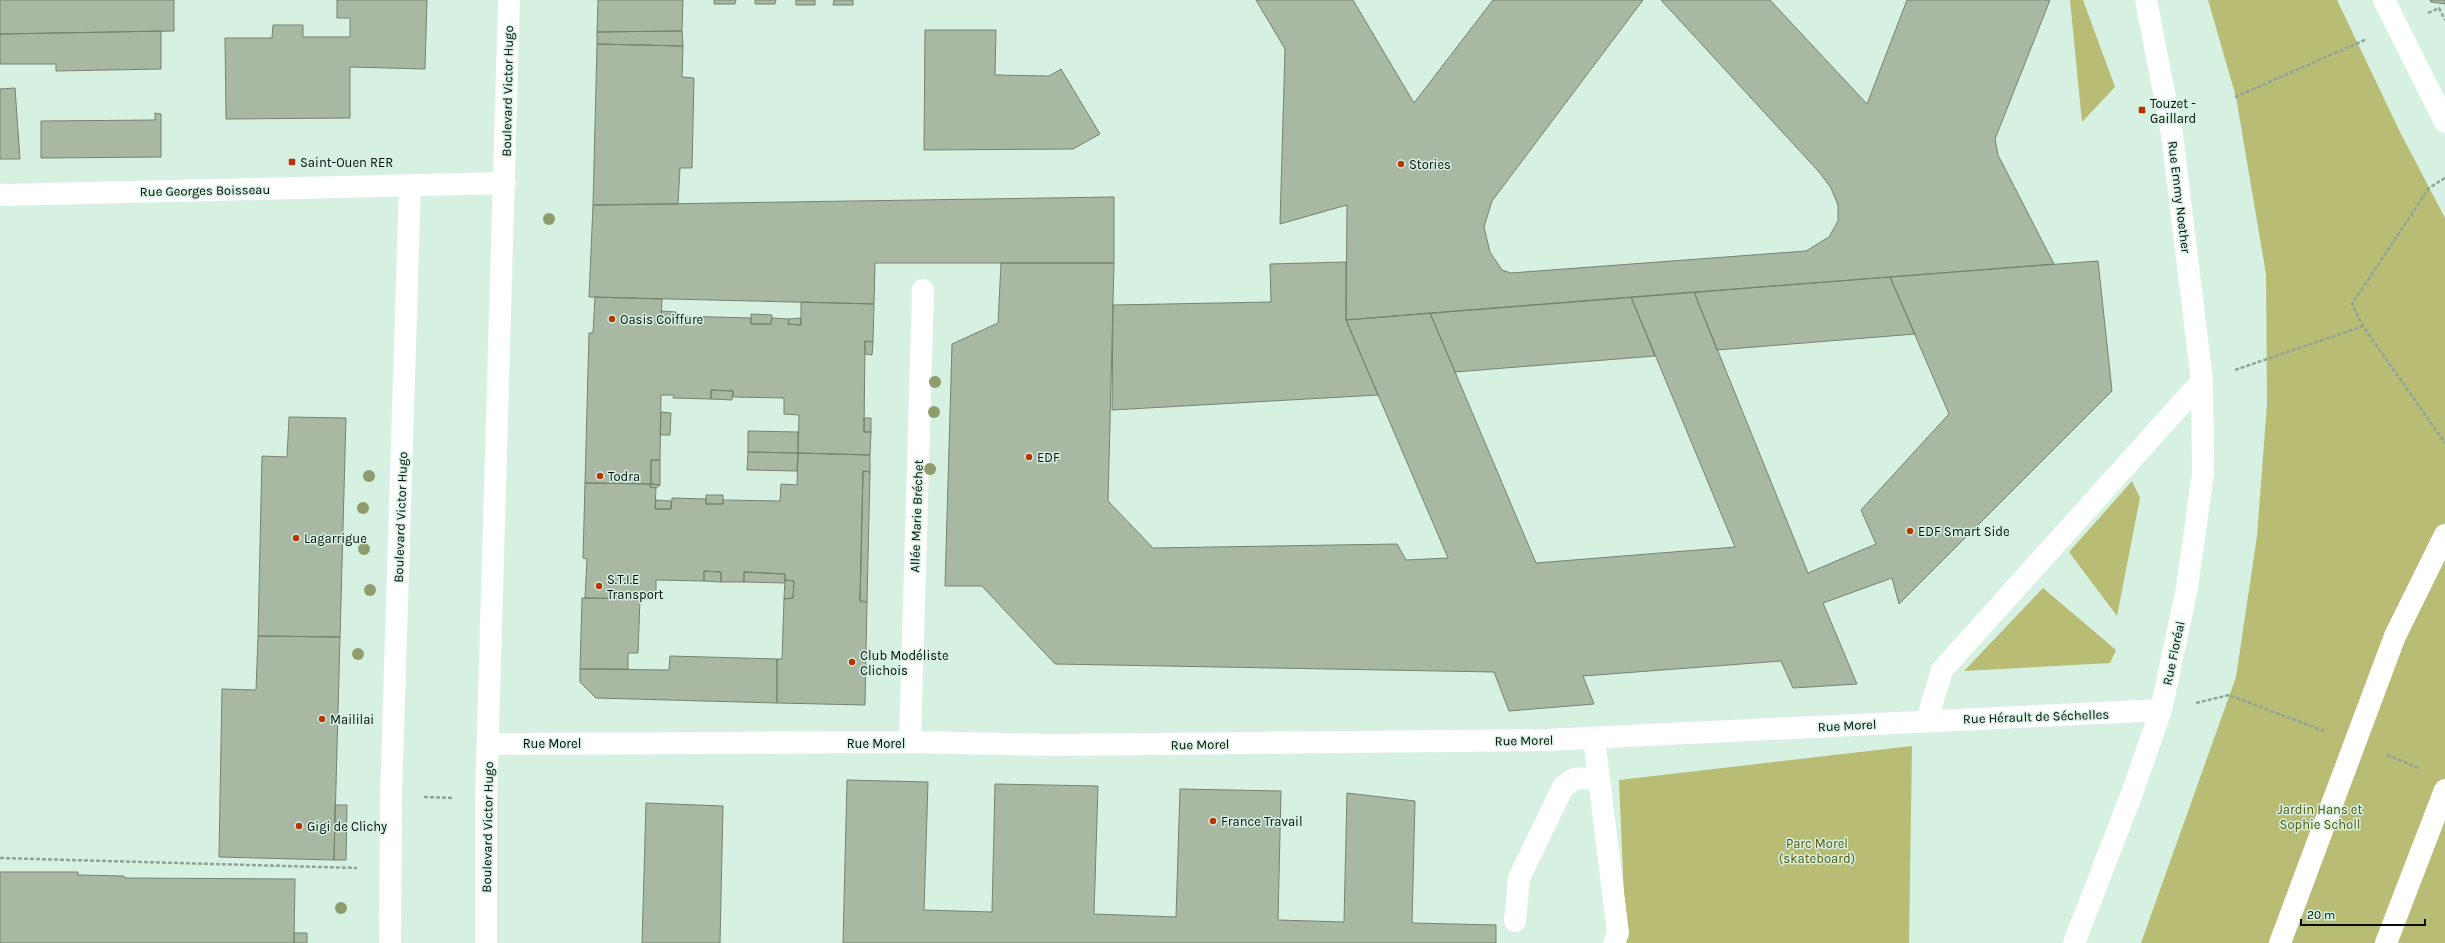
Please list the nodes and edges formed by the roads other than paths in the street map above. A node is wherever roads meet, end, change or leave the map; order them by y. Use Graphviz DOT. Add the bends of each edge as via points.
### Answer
graph roads {
  1 [pos="509,0"];
  2 [pos="2146,0"];
  3 [pos="2384,0"];
  4 [pos="2443,111"];
  5 [pos="505,183"];
  6 [pos="410,185"];
  7 [pos="0,195"];
  8 [pos="923,290"];
  9 [pos="2198,348"];
  10 [pos="2202,381"];
  11 [pos="2445,535"];
  12 [pos="2161,710"];
  13 [pos="1919,721"];
  14 [pos="1594,738"];
  15 [pos="910,742"];
  16 [pos="488,744"];
  17 [pos="1599,777"];
  18 [pos="2445,790"];
  19 [pos="1515,921"];
  20 [pos="390,943"];
  21 [pos="486,943"];
  22 [pos="1614,943"];
  23 [pos="2074,943"];
  24 [pos="2280,943"];
  25 [pos="2386,943"];
  1 -- 5 [label="main road, Boulevard Victor Hugo"];
  2 -- 9 [label="main road, Rue Emmy Noether" via="2172,134"];
  3 -- 4 [label="main road"];
  5 -- 6 [label="main road"];
  5 -- 16 [label="main road, Boulevard Victor Hugo"];
  6 -- 7 [label="main road, Rue Georges Boisseau"];
  6 -- 20 [label="main road, Boulevard Victor Hugo" via="389,868"];
  8 -- 15 [label="main road, Allée Marie Bréchet"];
  9 -- 10 [label="main road, Rue Floréal"];
  10 -- 12 [label="main road, Rue Floréal" via="2203,473 2187,588"];
  10 -- 13 [label="main road" via="1942,670"];
  11 -- 24 [label="main road" via="2396,636"];
  12 -- 13 [label="main road, Rue Hérault de Séchelles"];
  12 -- 23 [label="main road, Rue Floréal"];
  13 -- 14 [label="main road, Rue Morel"];
  14 -- 15 [label="main road, Rue Morel" via="1055,745"];
  14 -- 17 [label="main road"];
  15 -- 16 [label="main road, Rue Morel"];
  16 -- 21 [label="main road, Boulevard Victor Hugo"];
  17 -- 19 [label="main road" via="1574,779 1563,787 1519,878"];
  17 -- 22 [label="main road" via="1618,933"];
  18 -- 25 [label="main road"];
}
